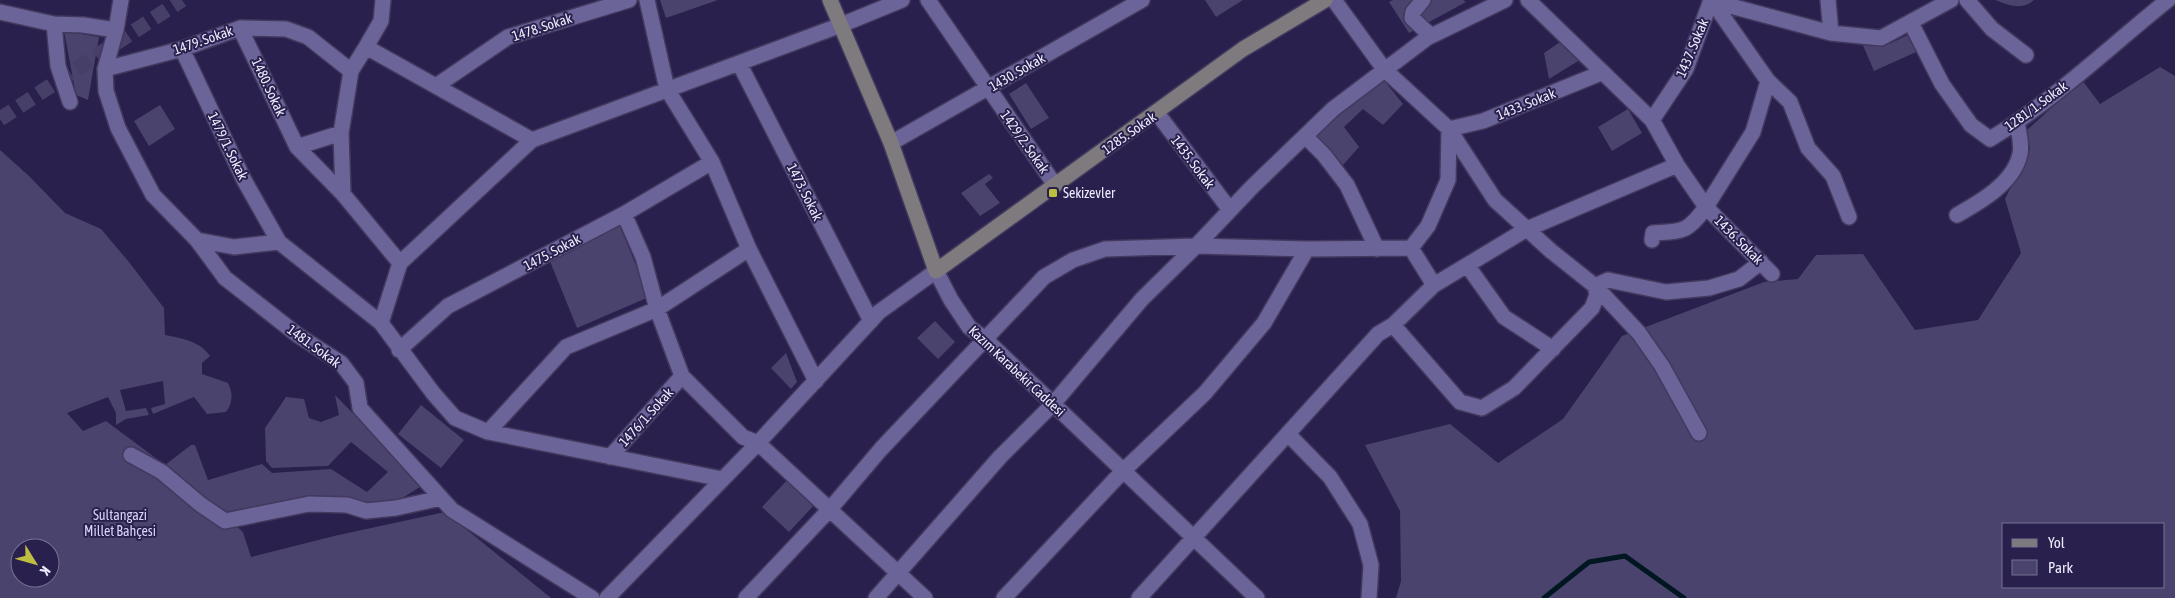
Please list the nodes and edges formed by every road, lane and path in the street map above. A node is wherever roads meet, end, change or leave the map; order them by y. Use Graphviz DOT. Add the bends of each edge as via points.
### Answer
graph roads {
  1 [pos="121,0"];
  2 [pos="630,0"];
  3 [pos="647,0"];
  4 [pos="830,0"];
  5 [pos="902,0"];
  6 [pos="928,0"];
  7 [pos="1142,0"];
  8 [pos="1325,0"];
  9 [pos="1334,0"];
  10 [pos="1423,0"];
  11 [pos="1505,0"];
  12 [pos="1528,0"];
  13 [pos="1711,0"];
  14 [pos="1828,0"];
  15 [pos="1951,0"];
  16 [pos="1967,0"];
  17 [pos="2168,0"];
  18 [pos="381,1"];
  19 [pos="0,12"];
  20 [pos="1911,23"];
  21 [pos="54,24"];
  22 [pos="841,25"];
  23 [pos="240,28"];
  24 [pos="116,30"];
  25 [pos="1831,33"];
  26 [pos="1431,36"];
  27 [pos="366,46"];
  28 [pos="182,49"];
  29 [pos="2026,55"];
  30 [pos="739,62"];
  31 [pos="105,69"];
  32 [pos="1384,69"];
  33 [pos="351,71"];
  34 [pos="1601,73"];
  35 [pos="1768,81"];
  36 [pos="436,86"];
  37 [pos="668,89"];
  38 [pos="987,89"];
  39 [pos="70,102"];
  40 [pos="1157,113"];
  41 [pos="1652,120"];
  42 [pos="2017,123"];
  43 [pos="1449,129"];
  44 [pos="340,133"];
  45 [pos="1305,136"];
  46 [pos="532,140"];
  47 [pos="891,143"];
  48 [pos="297,147"];
  49 [pos="712,162"];
  50 [pos="1677,165"];
  51 [pos="1054,185"];
  52 [pos="343,194"];
  53 [pos="1706,207"];
  54 [pos="1230,210"];
  55 [pos="624,214"];
  56 [pos="1957,215"];
  57 [pos="1849,217"];
  58 [pos="1527,229"];
  59 [pos="197,240"];
  60 [pos="1652,240"];
  61 [pos="279,242"];
  62 [pos="1196,246"];
  63 [pos="1377,248"];
  64 [pos="1411,248"];
  65 [pos="1307,249"];
  66 [pos="749,250"];
  67 [pos="1761,262"];
  68 [pos="400,263"];
  69 [pos="1467,264"];
  70 [pos="936,271"];
  71 [pos="1772,274"];
  72 [pos="1434,285"];
  73 [pos="1595,286"];
  74 [pos="657,309"];
  75 [pos="871,322"];
  76 [pos="381,323"];
  77 [pos="1392,325"];
  78 [pos="985,339"];
  79 [pos="1553,349"];
  80 [pos="400,350"];
  81 [pos="682,376"];
  82 [pos="816,381"];
  83 [pos="1053,404"];
  84 [pos="488,432"];
  85 [pos="1699,433"];
  86 [pos="1288,434"];
  87 [pos="758,444"];
  88 [pos="131,455"];
  89 [pos="610,457"];
  90 [pos="1123,471"];
  91 [pos="722,479"];
  92 [pos="442,498"];
  93 [pos="830,509"];
  94 [pos="1194,537"];
  95 [pos="900,573"];
  96 [pos="592,598"];
  97 [pos="607,598"];
  98 [pos="746,598"];
  99 [pos="876,598"];
  100 [pos="925,598"];
  101 [pos="1004,598"];
  102 [pos="1139,598"];
  103 [pos="1258,598"];
  104 [pos="1369,598"];
  1 -- 24 [label="street"];
  2 -- 36 [label="street, 1478. Sokak" via="508,37"];
  3 -- 37 [label="street"];
  4 -- 22 [label="street, Kazım Karabekir Caddesi"];
  5 -- 22 [label="street"];
  6 -- 38 [label="street, 1429/2. Sokak"];
  7 -- 38 [label="street, 1430. Sokak"];
  8 -- 40 [label="street, 1285. Sokak" via="1243,49"];
  9 -- 32 [label="street"];
  10 -- 26 [label="street" via="1412,12 1412,18"];
  11 -- 26 [label="street"];
  12 -- 34 [label="street, 1436. Sokak"];
  13 -- 25 [label="street"];
  13 -- 35 [label="street"];
  13 -- 41 [label="street, 1437. Sokak" via="1686,69"];
  14 -- 25 [label="street"];
  15 -- 20 [label="street"];
  16 -- 29 [label="street" via="1992,28"];
  17 -- 42 [label="street, 1281/1. Sokak"];
  18 -- 27 [label="street" via="381,21"];
  19 -- 21 [label="street"];
  20 -- 25 [label="street" via="1881,38"];
  20 -- 42 [label="street, 1281/1. Sokak" via="1942,84 1971,125 1990,139"];
  21 -- 24 [label="street"];
  21 -- 39 [label="street" via="58,66"];
  22 -- 30 [label="street"];
  22 -- 47 [label="street, Kazım Karabekir Caddesi"];
  23 -- 28 [label="street, 1479. Sokak"];
  23 -- 33 [label="street, 1479. Sokak" via="286,29 308,37"];
  23 -- 48 [label="street, 1480. Sokak"];
  24 -- 31 [label="street"];
  26 -- 32 [label="street"];
  27 -- 33 [label="street"];
  27 -- 36 [label="street"];
  28 -- 31 [label="street, 1479. Sokak"];
  28 -- 61 [label="street, 1479/1. Sokak" via="244,180"];
  30 -- 37 [label="street"];
  30 -- 75 [label="street, 1473. Sokak"];
  31 -- 59 [label="street, 1481. Sokak" via="106,91 118,128 153,195"];
  32 -- 43 [label="street"];
  32 -- 45 [label="street"];
  33 -- 44 [label="street"];
  34 -- 41 [label="street, 1436. Sokak"];
  34 -- 43 [label="street, 1433. Sokak" via="1483,121"];
  35 -- 53 [label="street" via="1753,132"];
  35 -- 57 [label="street" via="1790,102 1808,148 1834,176"];
  36 -- 46 [label="street"];
  37 -- 46 [label="street"];
  37 -- 49 [label="street"];
  38 -- 47 [label="street, 1430. Sokak"];
  38 -- 51 [label="street, 1429/2. Sokak"];
  40 -- 51 [label="street, 1285. Sokak"];
  40 -- 54 [label="street, 1435. Sokak"];
  41 -- 50 [label="street, 1436. Sokak"];
  42 -- 56 [label="street" via="2020,154 2012,173 1985,199"];
  43 -- 58 [label="street" via="1495,200"];
  43 -- 64 [label="street" via="1448,180 1428,226"];
  44 -- 48 [label="street"];
  44 -- 52 [label="street"];
  45 -- 54 [label="street"];
  45 -- 63 [label="street" via="1347,186"];
  46 -- 68 [label="street"];
  47 -- 70 [label="street, Kazım Karabekir Caddesi"];
  48 -- 52 [label="street, 1480. Sokak"];
  49 -- 55 [label="street, 1475. Sokak"];
  49 -- 66 [label="street"];
  50 -- 53 [label="street, 1436. Sokak"];
  50 -- 58 [label="street"];
  51 -- 70 [label="street, 1285. Sokak"];
  52 -- 68 [label="street, 1480. Sokak"];
  53 -- 60 [label="street" via="1686,228 1672,234 1653,233"];
  53 -- 67 [label="street, 1436. Sokak"];
  54 -- 62 [label="street"];
  55 -- 74 [label="street" via="644,257"];
  55 -- 80 [label="street, 1475. Sokak" via="448,306"];
  58 -- 69 [label="street"];
  58 -- 73 [label="street"];
  59 -- 61 [label="street" via="234,247"];
  59 -- 92 [label="street, 1481. Sokak" via="225,278 299,336 341,362 356,383 360,408"];
  61 -- 76 [label="street"];
  62 -- 65 [label="street"];
  62 -- 78 [label="street" via="1105,249 1073,260 1044,277"];
  62 -- 83 [label="street" via="1142,299"];
  63 -- 64 [label="street"];
  63 -- 65 [label="street"];
  64 -- 72 [label="street"];
  65 -- 90 [label="street" via="1264,323 1205,393"];
  66 -- 74 [label="street"];
  66 -- 82 [label="street"];
  67 -- 71 [label="street, 1436. Sokak"];
  67 -- 73 [label="street" via="1739,279 1709,288 1666,292 1608,280"];
  68 -- 76 [label="street"];
  69 -- 72 [label="street"];
  69 -- 79 [label="street" via="1504,317"];
  70 -- 75 [label="street"];
  70 -- 78 [label="street, Kazım Karabekir Caddesi" via="969,327"];
  72 -- 77 [label="street"];
  73 -- 79 [label="street" via="1597,295 1592,308"];
  73 -- 85 [label="street" via="1639,333 1662,366"];
  74 -- 81 [label="street"];
  74 -- 84 [label="street" via="566,347"];
  75 -- 82 [label="street"];
  76 -- 80 [label="street"];
  77 -- 79 [label="street" via="1460,402 1482,408 1514,388"];
  77 -- 86 [label="street" via="1378,334"];
  78 -- 83 [label="street, Kazım Karabekir Caddesi"];
  78 -- 93 [label="street"];
  80 -- 84 [label="street" via="455,418"];
  81 -- 87 [label="street" via="743,437"];
  81 -- 89 [label="street, 1476/1. Sokak"];
  82 -- 87 [label="street"];
  83 -- 90 [label="street, Kazım Karabekir Caddesi"];
  83 -- 95 [label="street" via="1000,457"];
  84 -- 89 [label="street"];
  86 -- 94 [label="street"];
  86 -- 104 [label="street" via="1330,476 1360,524 1371,565"];
  87 -- 91 [label="street"];
  87 -- 93 [label="street"];
  88 -- 92 [label="street" via="162,472 225,521 309,504 346,505 366,511"];
  89 -- 91 [label="street"];
  90 -- 94 [label="street, Kazım Karabekir Caddesi"];
  90 -- 101 [label="street"];
  91 -- 97 [label="street"];
  92 -- 96 [label="street, 1481. Sokak" via="452,510"];
  93 -- 95 [label="street"];
  93 -- 98 [label="street"];
  94 -- 102 [label="street"];
  94 -- 103 [label="street, Kazım Karabekir Caddesi"];
  95 -- 99 [label="street"];
  95 -- 100 [label="street"];
}
